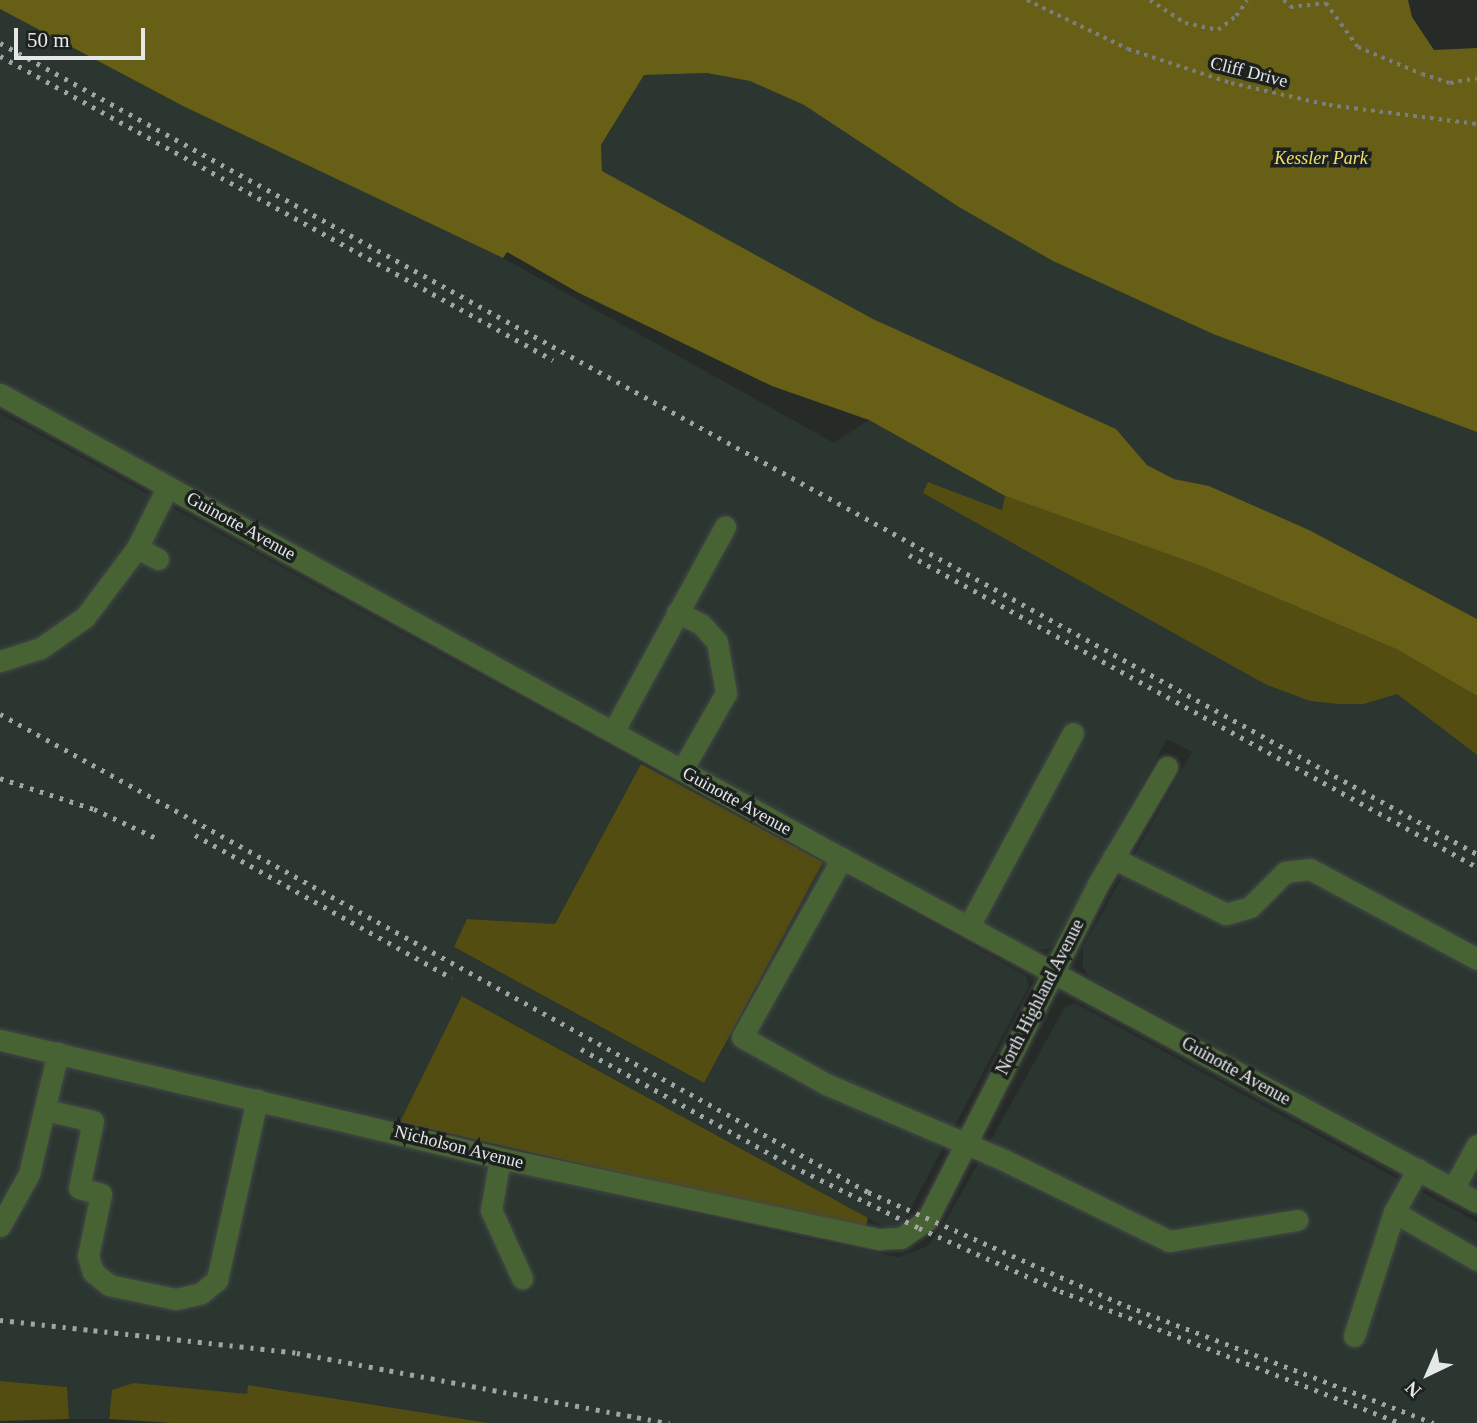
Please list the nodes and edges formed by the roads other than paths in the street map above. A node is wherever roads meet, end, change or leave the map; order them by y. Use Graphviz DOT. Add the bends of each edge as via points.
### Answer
graph roads {
  1 [pos="0,394"];
  2 [pos="168,486"];
  3 [pos="725,527"];
  4 [pos="137,548"];
  5 [pos="158,559"];
  6 [pos="677,612"];
  7 [pos="0,661"];
  8 [pos="613,732"];
  9 [pos="1073,733"];
  10 [pos="1167,767"];
  11 [pos="682,770"];
  12 [pos="842,858"];
  13 [pos="1113,858"];
  14 [pos="969,926"];
  15 [pos="1477,959"];
  16 [pos="1053,971"];
  17 [pos="0,1040"];
  18 [pos="58,1052"];
  19 [pos="257,1099"];
  20 [pos="46,1110"];
  21 [pos="966,1143"];
  22 [pos="1477,1145"];
  23 [pos="500,1158"];
  24 [pos="1418,1170"];
  25 [pos="1453,1189"];
  26 [pos="1477,1202"];
  27 [pos="1394,1212"];
  28 [pos="1297,1220"];
  29 [pos="0,1226"];
  30 [pos="919,1228"];
  31 [pos="1477,1260"];
  32 [pos="522,1278"];
  33 [pos="1353,1336"];
  1 -- 2 [label="street, Guinotte Avenue"];
  2 -- 4 [label="street"];
  2 -- 8 [label="street, Guinotte Avenue"];
  3 -- 6 [label="street"];
  4 -- 5 [label="street"];
  4 -- 7 [label="street" via="85,617 41,648"];
  6 -- 8 [label="street"];
  6 -- 11 [label="street" via="701,624 717,642 726,692"];
  8 -- 11 [label="street, Guinotte Avenue"];
  9 -- 14 [label="street"];
  10 -- 13 [label="street, North Highland Avenue"];
  11 -- 12 [label="street, Guinotte Avenue"];
  12 -- 14 [label="street, Guinotte Avenue"];
  12 -- 21 [label="street" via="742,1037 887,1113"];
  13 -- 15 [label="street" via="1226,914 1250,907 1285,872 1310,869"];
  13 -- 16 [label="street, North Highland Avenue"];
  14 -- 16 [label="street, Guinotte Avenue"];
  16 -- 21 [label="street, North Highland Avenue"];
  16 -- 24 [label="street, Guinotte Avenue"];
  17 -- 18 [label="street, Nicholson Avenue"];
  18 -- 19 [label="street, Nicholson Avenue"];
  18 -- 20 [label="street"];
  19 -- 20 [label="street" via="217,1280 201,1293 176,1299 109,1285 93,1272 88,1256 101,1195 79,1188 93,1121"];
  19 -- 23 [label="street, Nicholson Avenue"];
  20 -- 29 [label="street" via="29,1174"];
  21 -- 28 [label="street" via="1169,1241"];
  21 -- 30 [label="street, North Highland Avenue"];
  22 -- 25 [label="street"];
  23 -- 30 [label="street, Nicholson Avenue" via="879,1239 901,1238"];
  23 -- 32 [label="street" via="491,1210"];
  24 -- 25 [label="street, Guinotte Avenue"];
  24 -- 27 [label="street"];
  25 -- 26 [label="street, Guinotte Avenue"];
  27 -- 31 [label="street"];
  27 -- 33 [label="street"];
}
